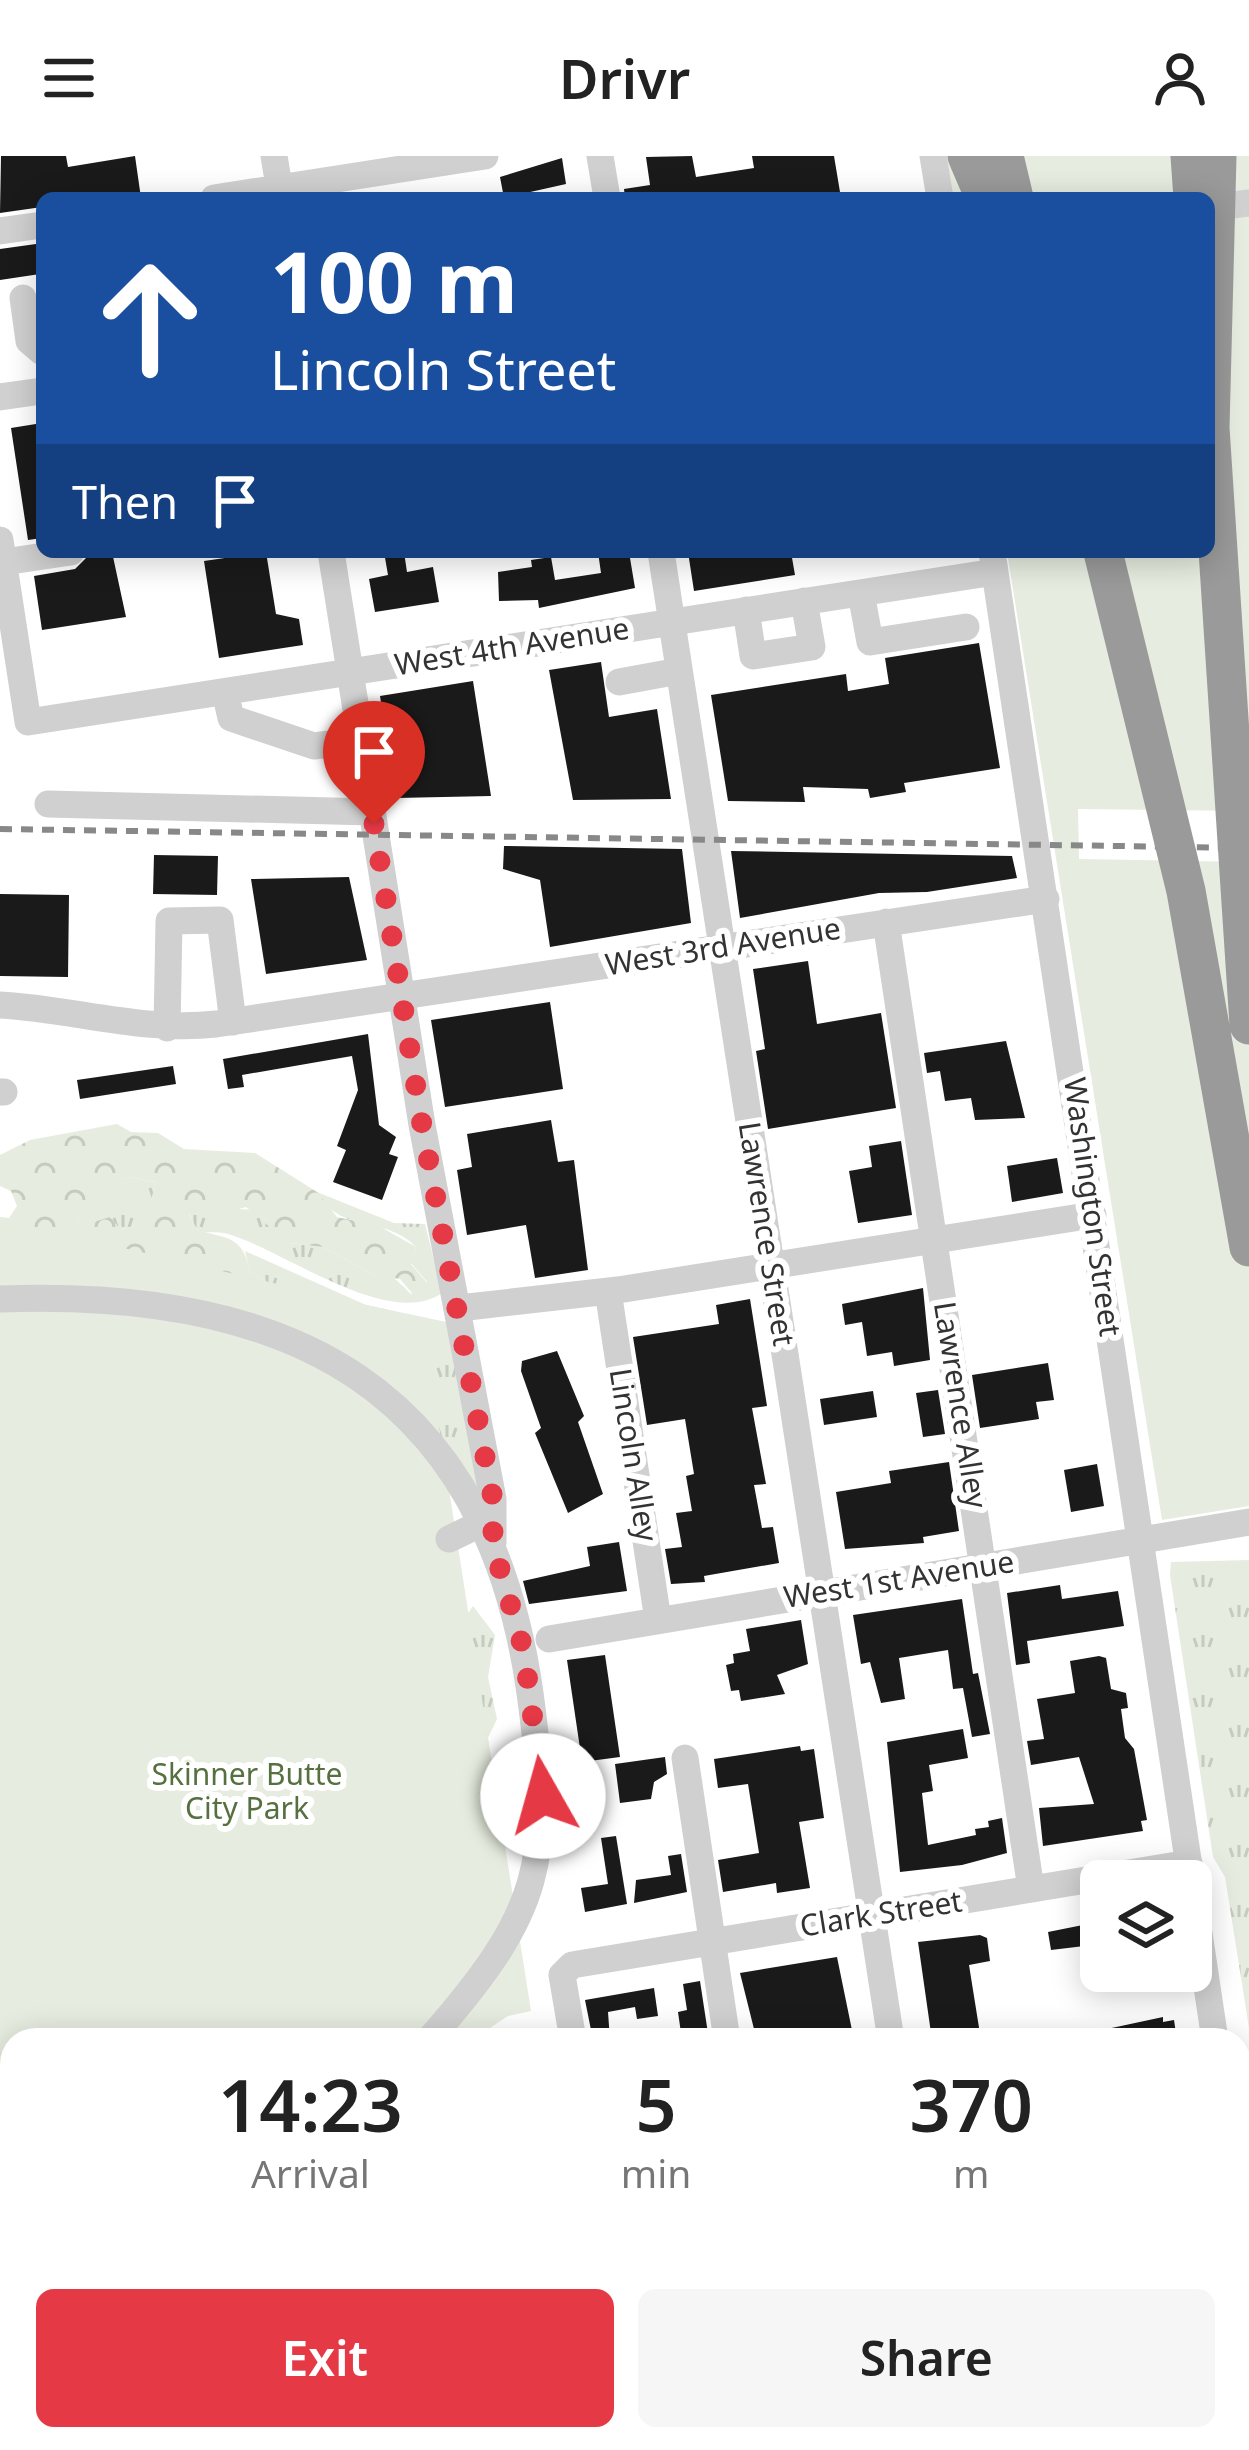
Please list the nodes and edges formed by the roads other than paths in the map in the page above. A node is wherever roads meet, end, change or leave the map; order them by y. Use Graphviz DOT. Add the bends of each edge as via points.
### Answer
graph roads {
  1 [pos="274,156"];
  2 [pos="485,156"];
  3 [pos="600,156"];
  4 [pos="933,156"];
  5 [pos="967,156"];
  6 [pos="1004,156"];
  7 [pos="1190,156"];
  8 [pos="1217,156"];
  9 [pos="280,192"];
  10 [pos="286,192"];
  11 [pos="606,192"];
  12 [pos="939,192"];
  13 [pos="982,192"];
  14 [pos="1013,192"];
  15 [pos="1193,192"];
  16 [pos="1249,203"];
  17 [pos="1215,207"];
  18 [pos="36,226"];
  19 [pos="0,231"];
  20 [pos="1215,234"];
  21 [pos="22,298"];
  22 [pos="36,346"];
  23 [pos="36,392"];
  24 [pos="0,397"];
  25 [pos="1215,505"];
  26 [pos="2,551"];
  27 [pos="36,551"];
  28 [pos="332,558"];
  29 [pos="662,558"];
  30 [pos="1104,558"];
  31 [pos="994,562"];
  32 [pos="861,593"];
  33 [pos="804,602"];
  34 [pos="746,610"];
  35 [pos="672,622"];
  36 [pos="966,627"];
  37 [pos="679,671"];
  38 [pos="350,673"];
  39 [pos="619,682"];
  40 [pos="225,692"];
  41 [pos="361,740"];
  42 [pos="48,804"];
  43 [pos="372,812"];
  44 [pos="1046,899"];
  45 [pos="886,922"];
  46 [pos="722,946"];
  47 [pos="400,996"];
  48 [pos="0,1005"];
  49 [pos="233,1022"];
  50 [pos="1249,1025"];
  51 [pos="167,1028"];
  52 [pos="1093,1215"];
  53 [pos="934,1240"];
  54 [pos="1249,1247"];
  55 [pos="771,1266"];
  56 [pos="608,1291"];
  57 [pos="0,1299"];
  58 [pos="459,1308"];
  59 [pos="1249,1522"];
  60 [pos="486,1535"];
  61 [pos="449,1539"];
  62 [pos="1142,1541"];
  63 [pos="985,1566"];
  64 [pos="821,1592"];
  65 [pos="658,1620"];
  66 [pos="549,1639"];
  67 [pos="685,1758"];
  68 [pos="1189,1860"];
  69 [pos="1080,1881"];
  70 [pos="1031,1889"];
  71 [pos="871,1916"];
  72 [pos="712,1942"];
  73 [pos="1208,1992"];
  74 [pos="438,2028"];
  75 [pos="571,2028"];
  76 [pos="726,2028"];
  77 [pos="889,2028"];
  78 [pos="1213,2028"];
  1 -- 9 [label="street"];
  2 -- 10 [label="street"];
  3 -- 11 [label="street"];
  4 -- 12 [label="street"];
  5 -- 13 [label="highway"];
  6 -- 14 [label="highway"];
  7 -- 15 [label="highway"];
  8 -- 20 [label="highway, bridge"];
  16 -- 17 [label="street"];
  18 -- 19 [label="street"];
  21 -- 22 [label="street"];
  23 -- 24 [label="street"];
  25 -- 50 [label="highway, bridge"];
  26 -- 27 [label="street"];
  26 -- 40 [label="street, West 4th Avenue" via="28,722"];
  28 -- 38 [label="street"];
  29 -- 35 [label="street, Lawrence Street"];
  30 -- 54 [label="highway, bridge" via="1186,891"];
  31 -- 32 [label="street, West 4th Avenue"];
  31 -- 44 [label="street, Washington Street"];
  32 -- 33 [label="street, West 4th Avenue"];
  32 -- 36 [label="street" via="870,642"];
  33 -- 34 [label="street, West 4th Avenue"];
  33 -- 34 [label="street" via="812,646 753,656"];
  34 -- 35 [label="street, West 4th Avenue"];
  35 -- 37 [label="street, Lawrence Street"];
  35 -- 38 [label="street, West 4th Avenue"];
  37 -- 39 [label="street"];
  37 -- 46 [label="street, Lawrence Street"];
  38 -- 40 [label="street, West 4th Avenue"];
  38 -- 41 [label="street"];
  40 -- 41 [label="street" via="231,718 314,746"];
  41 -- 43 [label="street"];
  42 -- 43 [label="street"];
  43 -- 47 [label="street"];
  44 -- 45 [label="street, West 3rd Avenue"];
  44 -- 52 [label="street, Washington Street"];
  45 -- 46 [label="street, West 3rd Avenue"];
  45 -- 53 [label="street, Lawrence Alley"];
  46 -- 47 [label="street, West 3rd Avenue"];
  46 -- 55 [label="street, Lawrence Street"];
  47 -- 49 [label="street, West 3rd Avenue"];
  47 -- 58 [label="street"];
  48 -- 51 [label="street, West 3rd Avenue"];
  49 -- 51 [label="street, West 3rd Avenue"];
  49 -- 51 [label="street" via="220,920 170,921"];
  52 -- 53 [label="street"];
  52 -- 62 [label="street, Washington Street"];
  53 -- 55 [label="street"];
  53 -- 63 [label="street, Lawrence Alley"];
  55 -- 56 [label="street"];
  55 -- 64 [label="street, Lawrence Street"];
  56 -- 58 [label="street"];
  56 -- 65 [label="street, Lincoln Alley"];
  57 -- 60 [label="street" via="180,1307 314,1351 422,1429 453,1468"];
  58 -- 60 [label="street" via="493,1499"];
  59 -- 62 [label="street, West 1st Avenue"];
  60 -- 61 [label="street"];
  60 -- 74 [label="street" via="524,1651 543,1835 536,1874 505,1944"];
  62 -- 63 [label="street, West 1st Avenue"];
  62 -- 68 [label="street, Washington Street"];
  63 -- 64 [label="street, West 1st Avenue"];
  63 -- 70 [label="street, Lawrence Alley"];
  64 -- 65 [label="street, West 1st Avenue"];
  64 -- 71 [label="street, Lawrence Street"];
  65 -- 66 [label="street, West 1st Avenue"];
  67 -- 72 [label="street"];
  69 -- 70 [label="street, Clark Street"];
  70 -- 71 [label="street, Clark Street"];
  71 -- 72 [label="street, Clark Street"];
  71 -- 77 [label="street, Lawrence Street"];
  72 -- 75 [label="street, Clark Street" via="572,1965 562,1980"];
  72 -- 76 [label="street"];
  73 -- 78 [label="street, Washington Street"];
}
